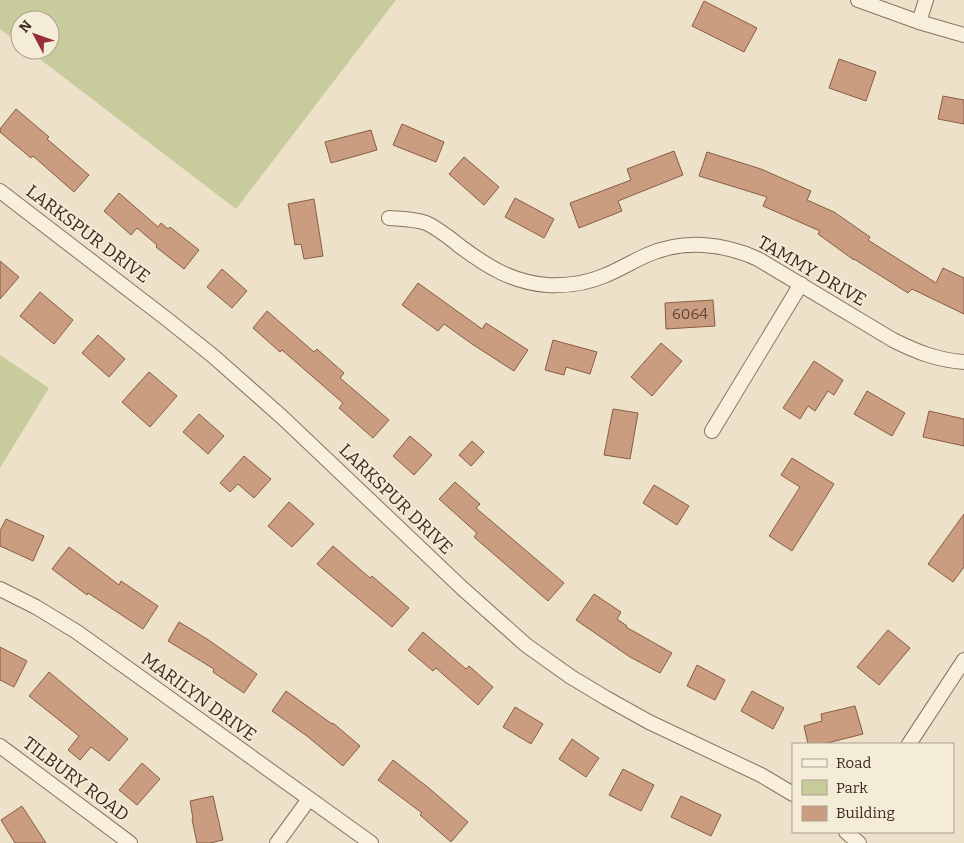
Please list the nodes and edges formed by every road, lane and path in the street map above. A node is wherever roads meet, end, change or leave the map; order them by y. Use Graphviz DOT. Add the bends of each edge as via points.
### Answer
graph roads {
  1 [pos="858,0"];
  2 [pos="926,0"];
  3 [pos="919,22"];
  4 [pos="964,35"];
  5 [pos="0,191"];
  6 [pos="389,218"];
  7 [pos="801,284"];
  8 [pos="964,362"];
  9 [pos="712,431"];
  10 [pos="0,589"];
  11 [pos="964,660"];
  12 [pos="910,743"];
  13 [pos="0,746"];
  14 [pos="792,793"];
  15 [pos="309,799"];
  16 [pos="130,843"];
  17 [pos="277,843"];
  18 [pos="371,843"];
  1 -- 3 [label="street"];
  2 -- 3 [label="street"];
  3 -- 4 [label="street"];
  5 -- 14 [label="street, LARKSPUR DRIVE" via="213,356 282,416 526,645 571,677 649,722 761,775"];
  6 -- 7 [label="street, TAMMY DRIVE" via="424,222 492,269 539,284 586,282 659,250 700,244 744,252"];
  7 -- 8 [label="street, TAMMY DRIVE" via="913,350"];
  7 -- 9 [label="street"];
  10 -- 15 [label="street, MARILYN DRIVE" via="78,632"];
  11 -- 12 [label="street"];
  13 -- 16 [label="street, TILBURY ROAD"];
  15 -- 17 [label="street"];
  15 -- 18 [label="street, MARILYN DRIVE"];
}
